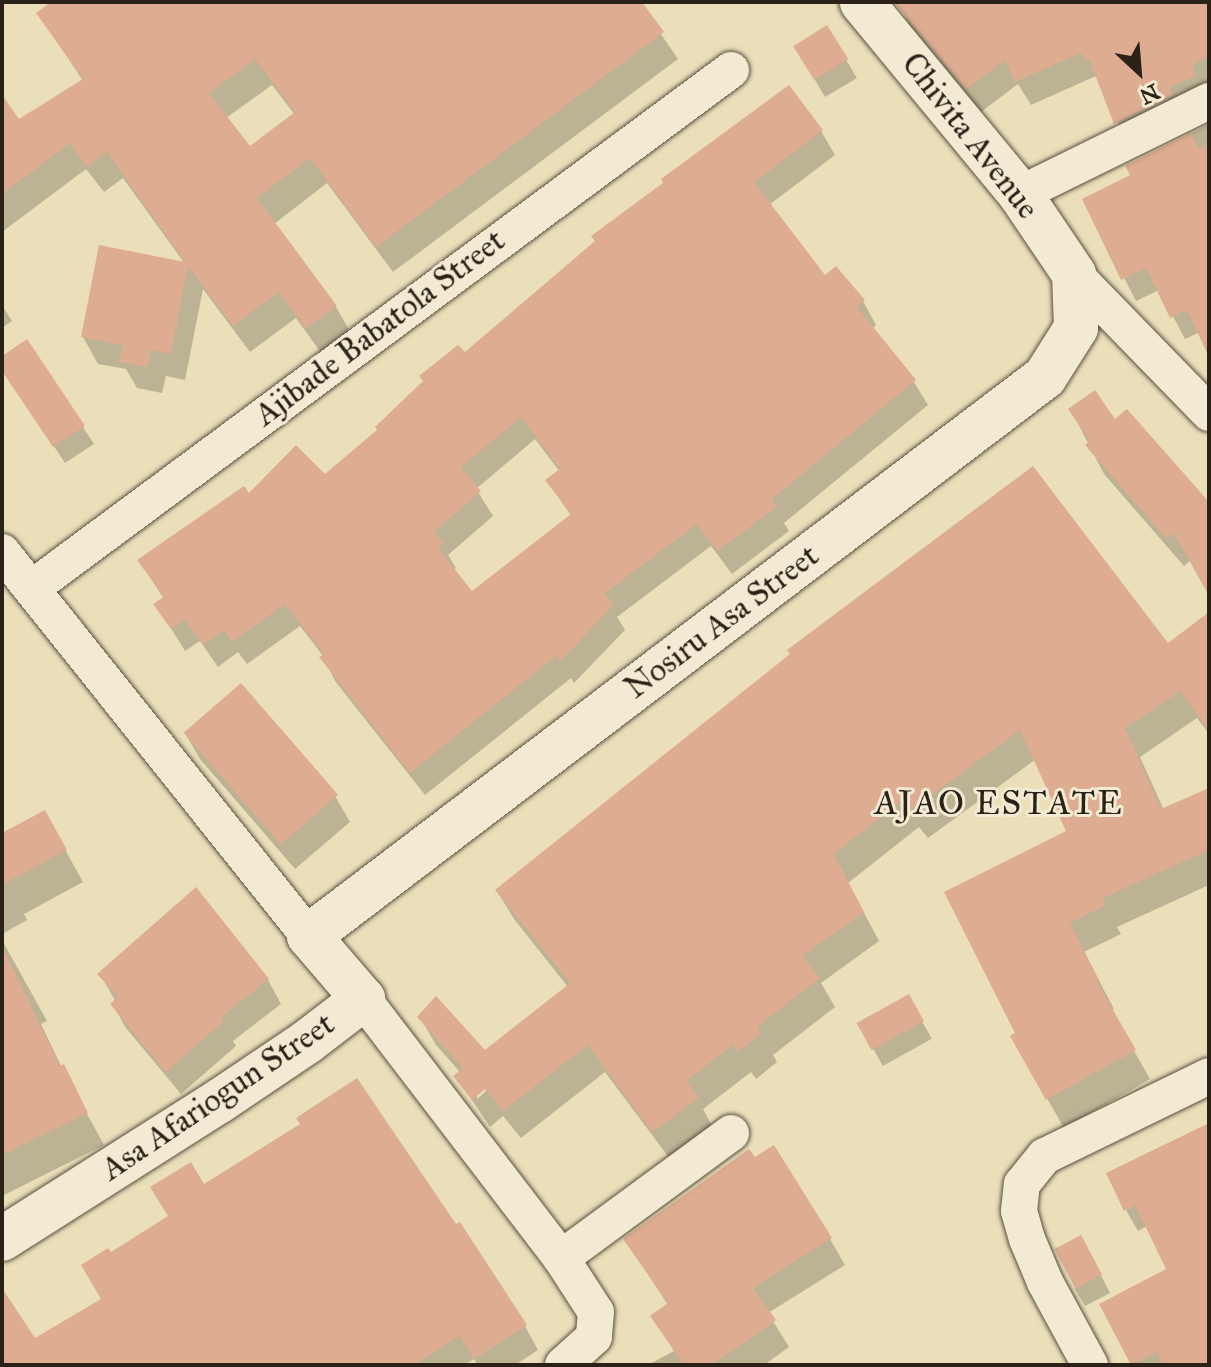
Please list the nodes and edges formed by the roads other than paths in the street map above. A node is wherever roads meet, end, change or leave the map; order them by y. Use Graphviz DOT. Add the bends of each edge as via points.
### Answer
graph roads {
  1 [pos="862,2"];
  2 [pos="731,70"];
  3 [pos="1209,101"];
  4 [pos="1020,194"];
  5 [pos="1074,274"];
  6 [pos="1209,413"];
  7 [pos="2,552"];
  8 [pos="32,588"];
  9 [pos="309,936"];
  10 [pos="363,999"];
  11 [pos="1209,1076"];
  12 [pos="731,1133"];
  13 [pos="2,1239"];
  14 [pos="561,1258"];
  15 [pos="563,1365"];
  16 [pos="1090,1365"];
  1 -- 4 [label="street, Chivita Avenue"];
  2 -- 8 [label="street, Ajibade Babatola Street"];
  3 -- 4 [label="street"];
  4 -- 5 [label="street, Chivita Avenue"];
  5 -- 6 [label="street"];
  5 -- 9 [label="street, Nosiru Asa Street" via="1076,328 1045,377"];
  7 -- 8 [label="street"];
  8 -- 9 [label="street"];
  9 -- 10 [label="street, Asa Afariogun Street"];
  10 -- 13 [label="street, Asa Afariogun Street" via="218,1102"];
  10 -- 14 [label="street"];
  11 -- 16 [label="street" via="1045,1156 1022,1184 1019,1211 1027,1239"];
  12 -- 14 [label="street"];
  14 -- 15 [label="street" via="596,1312 594,1337"];
}
